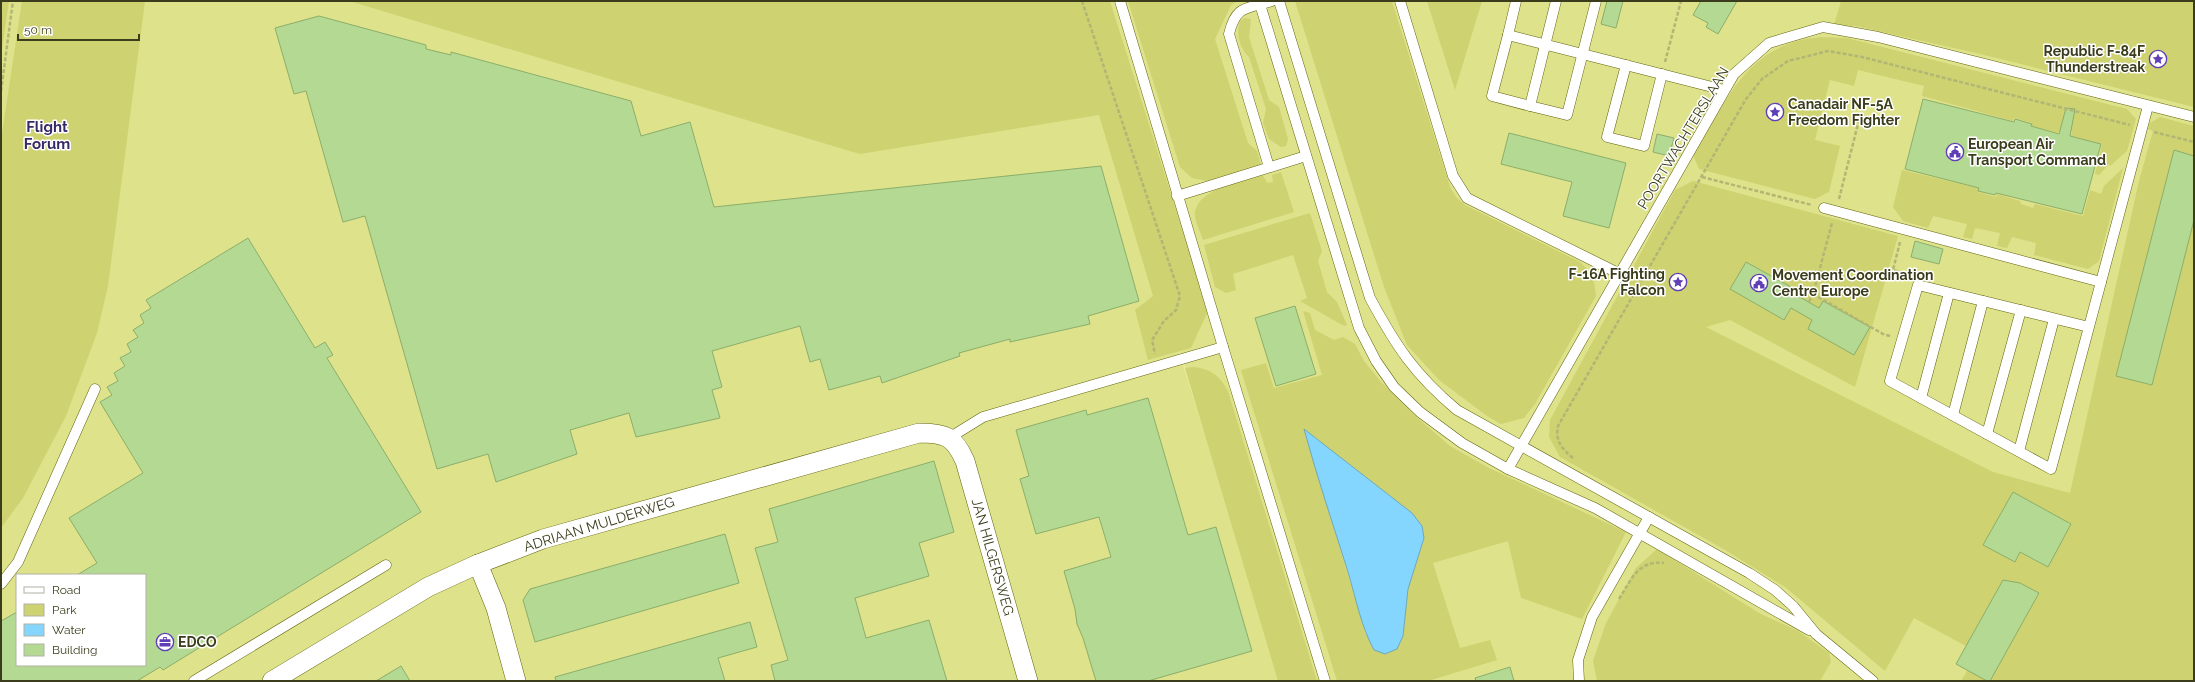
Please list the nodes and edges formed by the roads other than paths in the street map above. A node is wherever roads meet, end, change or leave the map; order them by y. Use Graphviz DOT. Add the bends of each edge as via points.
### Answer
graph roads {
  1 [pos="1120,1"];
  2 [pos="1272,1"];
  3 [pos="1278,1"];
  4 [pos="1400,1"];
  5 [pos="1516,1"];
  6 [pos="1556,1"];
  7 [pos="1596,1"];
  8 [pos="1259,3"];
  9 [pos="1508,35"];
  10 [pos="1546,44"];
  11 [pos="1583,54"];
  12 [pos="1626,65"];
  13 [pos="1662,74"];
  14 [pos="1724,90"];
  15 [pos="1530,106"];
  16 [pos="2148,106"];
  17 [pos="2194,118"];
  18 [pos="1306,156"];
  19 [pos="1269,167"];
  20 [pos="1178,196"];
  21 [pos="1824,208"];
  22 [pos="1620,274"];
  23 [pos="2101,282"];
  24 [pos="1949,293"];
  25 [pos="1984,301"];
  26 [pos="2021,310"];
  27 [pos="2054,318"];
  28 [pos="2089,327"];
  29 [pos="1223,347"];
  30 [pos="95,389"];
  31 [pos="1921,398"];
  32 [pos="1953,415"];
  33 [pos="1987,434"];
  34 [pos="950,438"];
  35 [pos="1522,446"];
  36 [pos="2019,451"];
  37 [pos="1508,469"];
  38 [pos="1648,517"];
  39 [pos="1639,533"];
  40 [pos="478,564"];
  41 [pos="386,565"];
  42 [pos="1,584"];
  43 [pos="1816,634"];
  44 [pos="194,681"];
  45 [pos="272,681"];
  46 [pos="516,681"];
  47 [pos="1028,681"];
  48 [pos="1325,681"];
  49 [pos="1579,681"];
  50 [pos="1872,681"];
  1 -- 20 [label="lane"];
  2 -- 8 [label="lane"];
  3 -- 35 [label="lane" via="1370,298 1393,340 1431,388 1457,410"];
  4 -- 22 [label="lane" via="1453,176 1467,198"];
  5 -- 9 [label="lane"];
  6 -- 10 [label="lane"];
  7 -- 11 [label="lane"];
  8 -- 18 [label="lane"];
  8 -- 19 [label="lane" via="1238,12 1233,17 1229,34"];
  9 -- 10 [label="lane"];
  9 -- 15 [label="lane" via="1492,96"];
  10 -- 11 [label="lane"];
  10 -- 15 [label="lane"];
  11 -- 12 [label="lane"];
  11 -- 15 [label="lane" via="1567,115"];
  12 -- 13 [label="lane"];
  12 -- 13 [label="lane" via="1607,137 1644,146"];
  13 -- 14 [label="lane"];
  14 -- 16 [label="lane, POORTWACHTERSLAAN" via="1734,74 1768,43 1823,27 1878,37"];
  14 -- 22 [label="lane, POORTWACHTERSLAAN"];
  16 -- 17 [label="lane, POORTWACHTERSLAAN"];
  16 -- 23 [label="lane"];
  18 -- 19 [label="lane"];
  18 -- 37 [label="lane" via="1359,328 1376,361 1394,387 1420,412 1462,443"];
  19 -- 20 [label="lane"];
  20 -- 29 [label="lane"];
  21 -- 23 [label="lane"];
  22 -- 35 [label="lane, POORTWACHTERSLAAN"];
  23 -- 28 [label="lane"];
  24 -- 25 [label="lane"];
  24 -- 31 [label="lane"];
  24 -- 31 [label="lane" via="1918,285 1890,381"];
  25 -- 26 [label="lane"];
  25 -- 32 [label="lane"];
  26 -- 27 [label="lane"];
  26 -- 33 [label="lane"];
  27 -- 28 [label="lane"];
  27 -- 36 [label="lane"];
  28 -- 36 [label="lane" via="2051,469"];
  29 -- 34 [label="lane" via="983,417"];
  29 -- 48 [label="lane"];
  30 -- 42 [label="lane" via="18,562"];
  31 -- 32 [label="lane"];
  32 -- 33 [label="lane"];
  33 -- 36 [label="lane"];
  34 -- 40 [label="street, ADRIAAN MULDERWEG" via="941,434 919,433 543,539"];
  34 -- 47 [label="street, JAN HILGERSWEG" via="959,447 966,461"];
  35 -- 37 [label="lane, POORTWACHTERSLAAN"];
  35 -- 38 [label="lane"];
  37 -- 39 [label="lane" via="1595,508"];
  38 -- 39 [label="lane"];
  38 -- 43 [label="lane" via="1775,590 1793,606"];
  39 -- 43 [label="lane"];
  39 -- 49 [label="lane" via="1592,617 1578,660"];
  40 -- 45 [label="street, ADRIAAN MULDERWEG" via="428,587"];
  40 -- 46 [label="street" via="496,608"];
  41 -- 44 [label="lane"];
  43 -- 50 [label="lane"];
}
